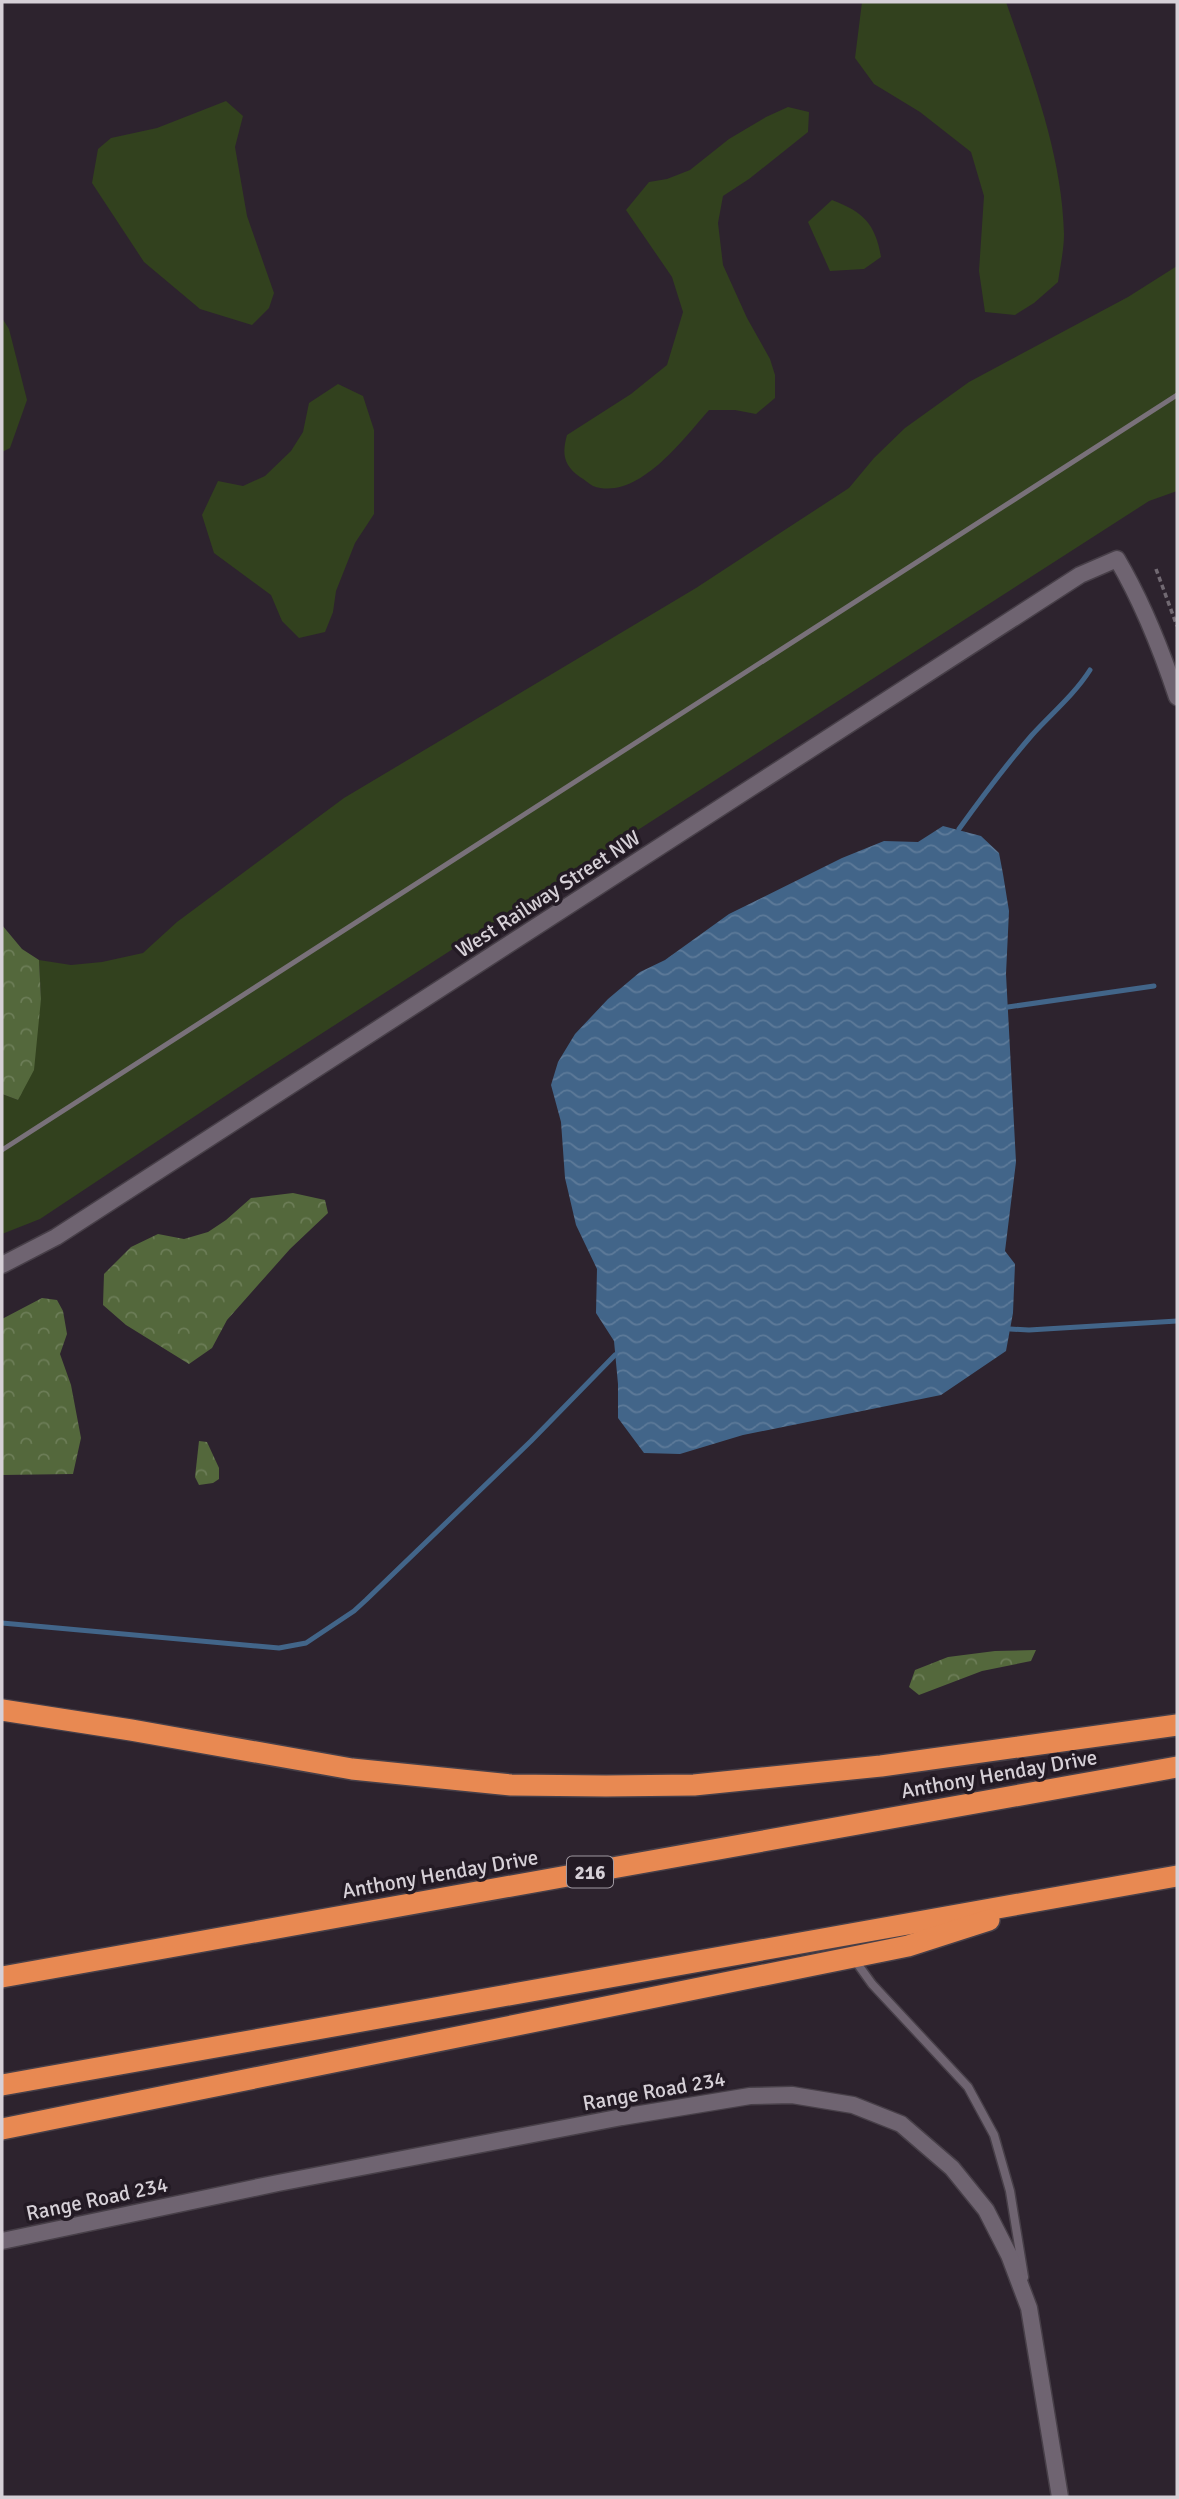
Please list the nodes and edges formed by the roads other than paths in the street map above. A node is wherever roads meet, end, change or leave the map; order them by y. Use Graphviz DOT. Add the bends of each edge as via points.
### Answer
graph roads {
  1 [pos="1177,697"];
  2 [pos="2,1265"];
  3 [pos="2,1710"];
  4 [pos="1177,1725"];
  5 [pos="1177,1768"];
  6 [pos="1177,1875"];
  7 [pos="1071,1894"];
  8 [pos="852,1957"];
  9 [pos="2,1977"];
  10 [pos="2,2085"];
  11 [pos="2,2129"];
  12 [pos="2,2241"];
  13 [pos="1029,2308"];
  14 [pos="1060,2497"];
  1 -- 2 [label="street, West Railway Street NW" via="1147,615 1117,559 1080,575 56,1237"];
  3 -- 4 [label="highway" via="352,1769 511,1785 694,1786"];
  5 -- 9 [label="highway, Anthony Henday Drive / 216"];
  6 -- 7 [label="highway"];
  7 -- 8 [label="highway" via="908,1946"];
  7 -- 10 [label="highway"];
  8 -- 11 [label="highway"];
  8 -- 13 [label="lane" via="968,2087 994,2136 1010,2191"];
  12 -- 13 [label="street, Range Road 234" via="622,2117 750,2096 792,2095 853,2105 901,2124 952,2168 986,2210"];
  13 -- 14 [label="street, Range Road 234"];
}
